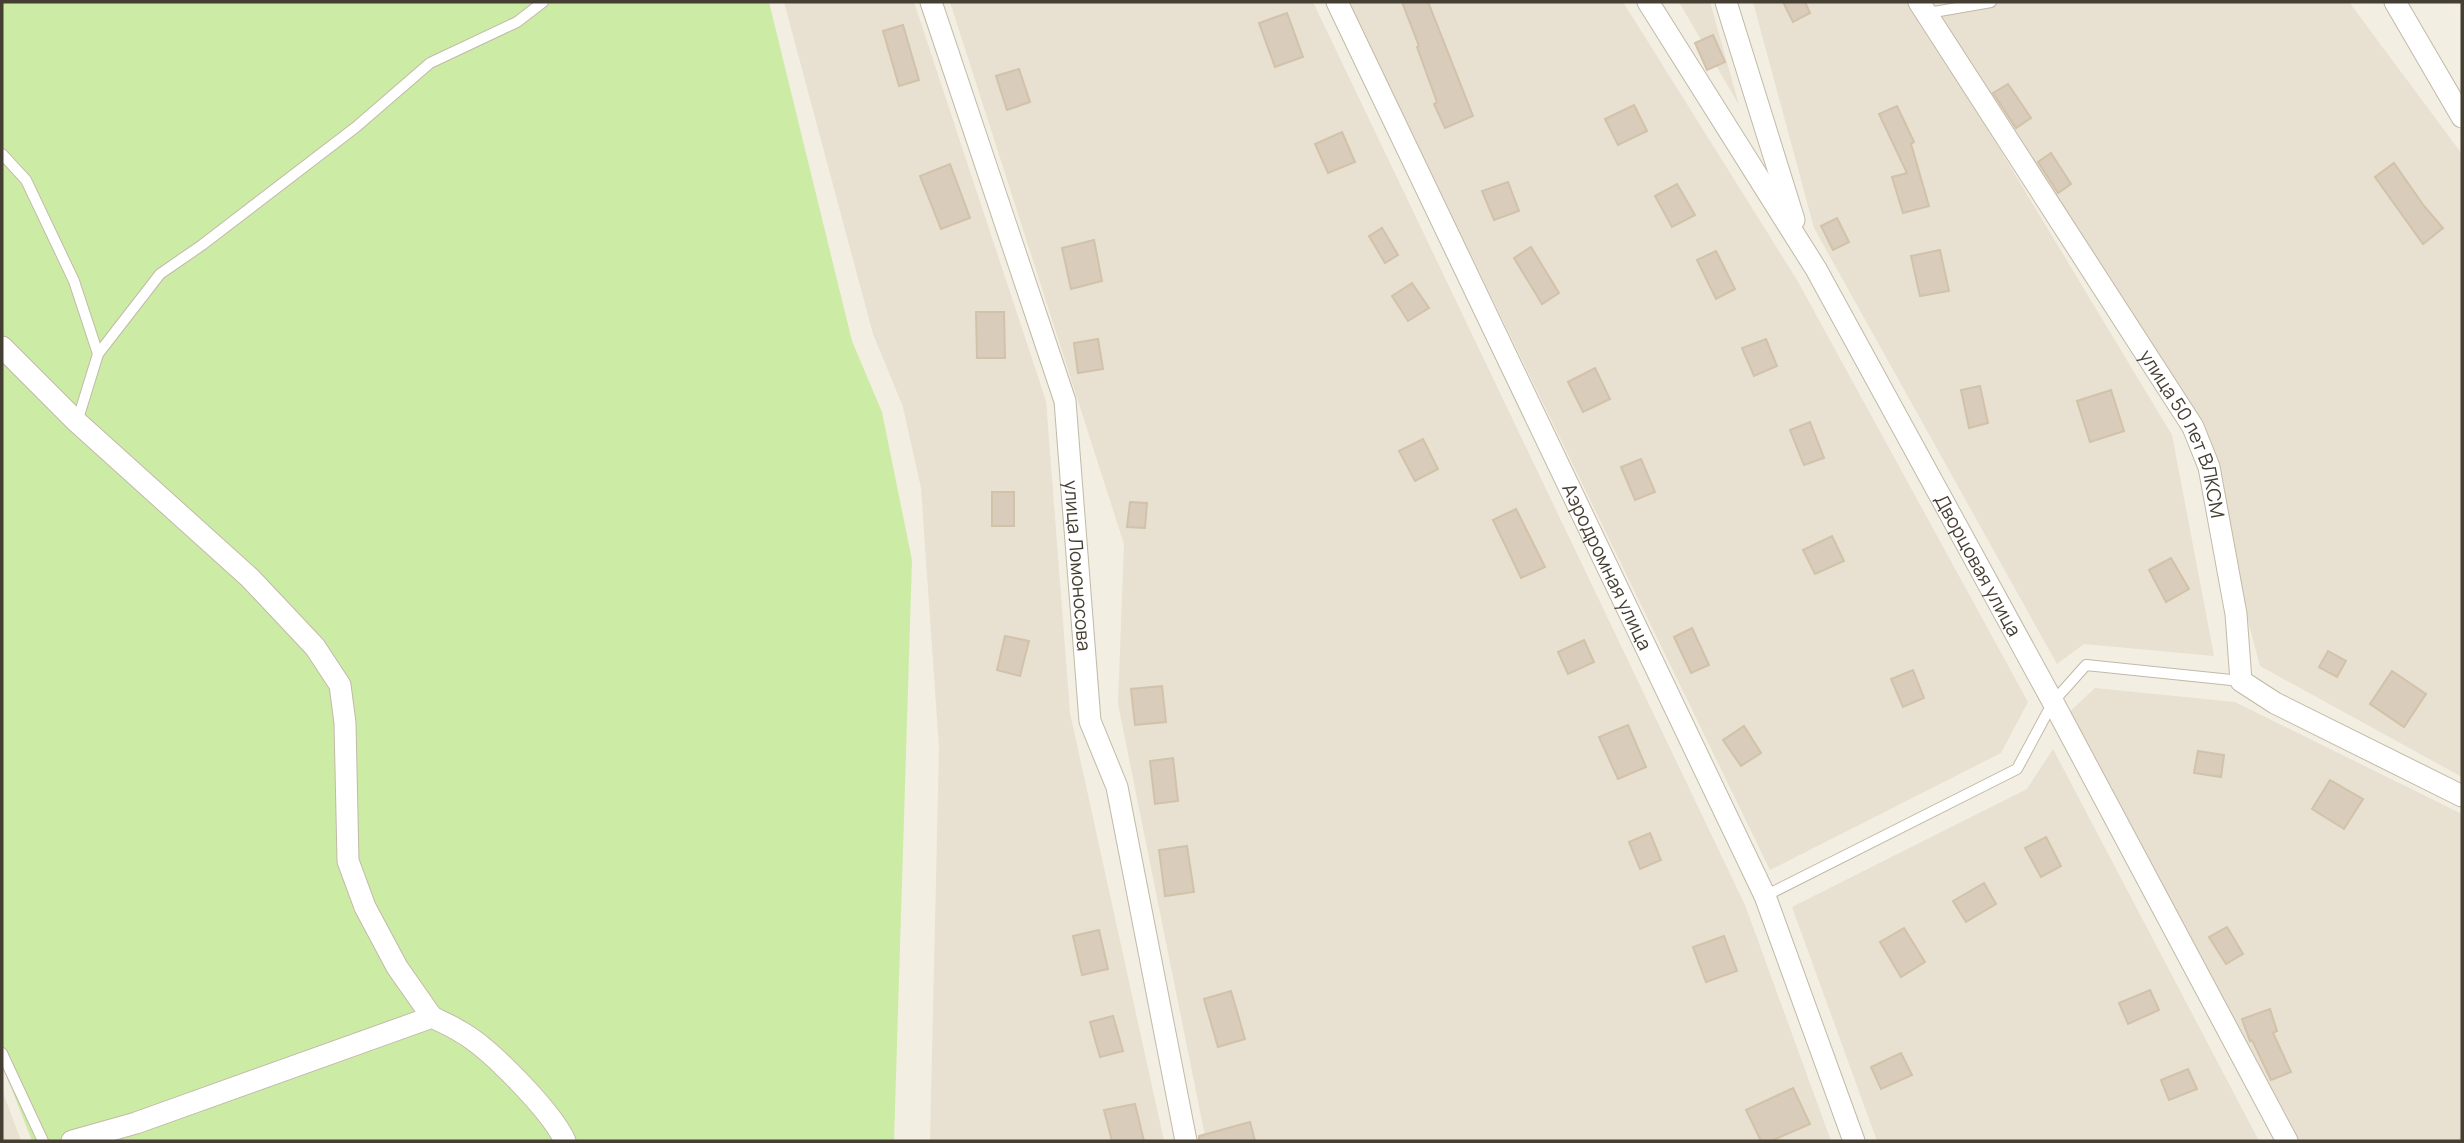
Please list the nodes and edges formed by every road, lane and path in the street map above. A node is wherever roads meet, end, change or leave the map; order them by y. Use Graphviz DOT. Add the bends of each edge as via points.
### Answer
graph roads {
  1 [pos="543,2"];
  2 [pos="931,2"];
  3 [pos="1338,2"];
  4 [pos="1648,2"];
  5 [pos="1726,2"];
  6 [pos="1991,2"];
  7 [pos="2395,2"];
  8 [pos="1924,8"];
  9 [pos="2462,117"];
  10 [pos="2,154"];
  11 [pos="1803,249"];
  12 [pos="2,347"];
  13 [pos="98,354"];
  14 [pos="77,422"];
  15 [pos="2241,681"];
  16 [pos="2053,702"];
  17 [pos="2462,796"];
  18 [pos="1765,896"];
  19 [pos="432,1017"];
  20 [pos="2,1053"];
  21 [pos="43,1141"];
  22 [pos="72,1141"];
  23 [pos="565,1141"];
  24 [pos="1186,1141"];
  25 [pos="1854,1141"];
  26 [pos="2287,1141"];
  1 -- 13 [label="lane" via="517,22 430,63 356,127 160,274"];
  2 -- 24 [label="street, улица Ломоносова" via="1065,401 1090,721 1117,787"];
  3 -- 18 [label="street, Аэродромная улица"];
  4 -- 11 [label="street, Дворцовая улица"];
  5 -- 11 [label="street"];
  6 -- 8 [label="lane"];
  7 -- 9 [label="street"];
  8 -- 15 [label="street, улица 50 лет ВЛКСМ" via="2193,427 2209,467 2236,614"];
  10 -- 13 [label="lane" via="26,180 74,281"];
  11 -- 16 [label="street, Дворцовая улица"];
  12 -- 14 [label="street"];
  13 -- 14 [label="lane"];
  14 -- 19 [label="street" via="250,578 315,647 340,685 348,861 365,907 397,967"];
  15 -- 16 [label="lane" via="2086,666"];
  15 -- 17 [label="street" via="2275,703"];
  16 -- 18 [label="lane" via="2017,769"];
  16 -- 26 [label="street, Дворцовая улица"];
  18 -- 25 [label="street, Аэродромная улица"];
  19 -- 22 [label="street" via="136,1123"];
  19 -- 23 [label="street" via="463,1033 504,1067 559,1128"];
  20 -- 21 [label="lane"];
}
